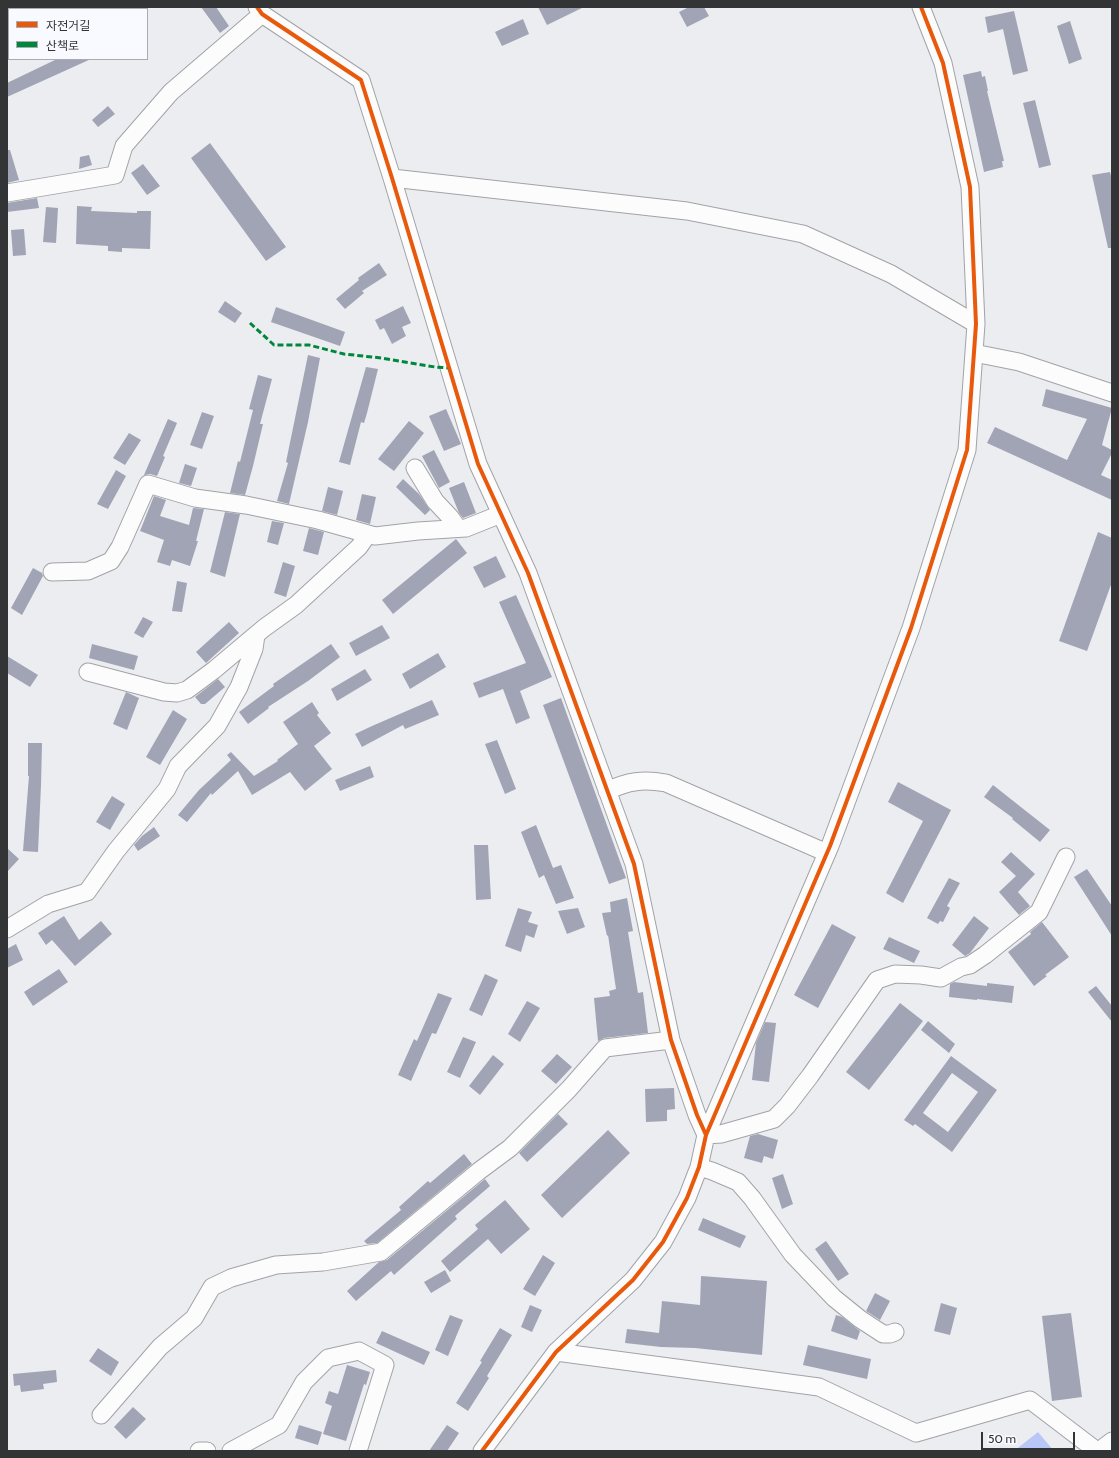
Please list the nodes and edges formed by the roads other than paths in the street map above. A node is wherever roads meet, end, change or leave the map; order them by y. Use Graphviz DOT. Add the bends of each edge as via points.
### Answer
graph roads {
  1 [pos="921,7"];
  2 [pos="260,11"];
  3 [pos="392,178"];
  4 [pos="7,193"];
  5 [pos="976,324"];
  6 [pos="974,353"];
  7 [pos="1112,393"];
  8 [pos="415,468"];
  9 [pos="501,514"];
  10 [pos="458,528"];
  11 [pos="368,534"];
  12 [pos="52,572"];
  13 [pos="256,635"];
  14 [pos="88,672"];
  15 [pos="607,791"];
  16 [pos="827,853"];
  17 [pos="1066,857"];
  18 [pos="7,929"];
  19 [pos="671,1040"];
  20 [pos="706,1135"];
  21 [pos="699,1167"];
  22 [pos="895,1332"];
  23 [pos="556,1352"];
  24 [pos="101,1415"];
  25 [pos="1112,1440"];
  26 [pos="199,1451"];
  27 [pos="207,1451"];
  28 [pos="231,1451"];
  29 [pos="358,1451"];
  30 [pos="482,1451"];
  31 [pos="1097,1451"];
  32 [pos="1103,1451"];
  1 -- 5 [label="street" via="942,63 970,187"];
  2 -- 3 [label="street" via="361,80"];
  2 -- 4 [label="street" via="171,92 124,146 115,175"];
  3 -- 5 [label="street" via="688,211 803,234 891,274"];
  3 -- 9 [label="street" via="478,464"];
  5 -- 6 [label="street"];
  6 -- 7 [label="street" via="1019,362"];
  6 -- 16 [label="street" via="967,450 911,628"];
  8 -- 10 [label="street" via="435,501"];
  9 -- 10 [label="street" via="466,528"];
  9 -- 15 [label="street" via="528,573"];
  10 -- 11 [label="street" via="375,536"];
  11 -- 12 [label="street" via="318,520 246,505 195,498 148,484 120,547 111,561 88,571"];
  11 -- 13 [label="street" via="359,547 296,605"];
  13 -- 14 [label="street" via="187,690 177,693 164,692"];
  13 -- 18 [label="street" via="254,649 239,687 217,726 178,766 167,789 116,851 87,892 48,904"];
  15 -- 16 [label="street" via="634,781 666,783"];
  15 -- 19 [label="street" via="634,864"];
  16 -- 20 [label="street"];
  17 -- 20 [label="street" via="1039,912 970,965 941,978 895,974 877,980 810,1076 774,1119 721,1134"];
  19 -- 20 [label="street"];
  19 -- 24 [label="street" via="606,1048 510,1148 381,1252 323,1262 276,1265 231,1278 212,1287 194,1318 160,1347"];
  20 -- 21 [label="street"];
  21 -- 22 [label="street" via="738,1182 793,1255 834,1298 860,1320 883,1334"];
  21 -- 23 [label="street" via="687,1198 663,1242 633,1280"];
  23 -- 30 [label="street"];
  23 -- 31 [label="street" via="819,1387 916,1433 1030,1400"];
  25 -- 32 [label="street"];
  26 -- 27 [label="street"];
  28 -- 29 [label="street" via="279,1425 304,1382 328,1358 359,1351 385,1365"];
}
